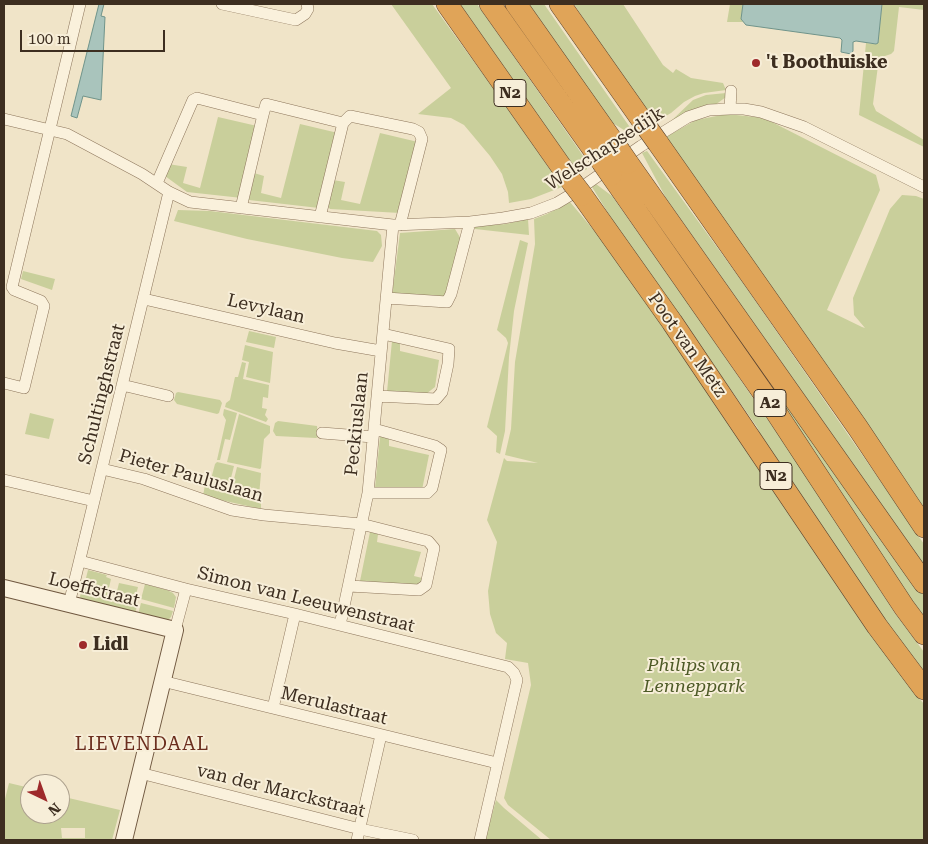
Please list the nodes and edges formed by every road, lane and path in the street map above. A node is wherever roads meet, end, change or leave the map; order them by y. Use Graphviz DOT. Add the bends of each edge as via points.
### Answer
graph roads {
  1 [pos="80,4"];
  2 [pos="222,4"];
  3 [pos="265,4"];
  4 [pos="307,4"];
  5 [pos="447,4"];
  6 [pos="490,4"];
  7 [pos="516,4"];
  8 [pos="560,4"];
  9 [pos="254,11"];
  10 [pos="731,91"];
  11 [pos="730,109"];
  12 [pos="263,115"];
  13 [pos="4,119"];
  14 [pos="343,123"];
  15 [pos="50,130"];
  16 [pos="615,162"];
  17 [pos="157,183"];
  18 [pos="924,186"];
  19 [pos="170,192"];
  20 [pos="241,208"];
  21 [pos="320,217"];
  22 [pos="470,222"];
  23 [pos="397,224"];
  24 [pos="8,287"];
  25 [pos="144,298"];
  26 [pos="386,298"];
  27 [pos="383,334"];
  28 [pos="381,351"];
  29 [pos="4,383"];
  30 [pos="122,385"];
  31 [pos="168,396"];
  32 [pos="377,396"];
  33 [pos="322,433"];
  34 [pos="373,433"];
  35 [pos="102,470"];
  36 [pos="4,480"];
  37 [pos="368,493"];
  38 [pos="94,501"];
  39 [pos="361,524"];
  40 [pos="924,526"];
  41 [pos="80,561"];
  42 [pos="924,583"];
  43 [pos="348,586"];
  44 [pos="4,588"];
  45 [pos="186,589"];
  46 [pos="69,604"];
  47 [pos="296,614"];
  48 [pos="340,626"];
  49 [pos="175,630"];
  50 [pos="924,634"];
  51 [pos="162,681"];
  52 [pos="924,689"];
  53 [pos="272,708"];
  54 [pos="381,735"];
  55 [pos="497,763"];
  56 [pos="140,773"];
  57 [pos="358,835"];
  58 [pos="124,840"];
  59 [pos="413,840"];
  60 [pos="480,840"];
  1 -- 15 [label="street"];
  2 -- 9 [label="street"];
  3 -- 9 [label="street"];
  4 -- 9 [label="street" via="305,14 296,20"];
  5 -- 52 [label="highway, Poot van Metz / N2" via="672,322 871,618"];
  6 -- 16 [label="highway, Poot van Metz / A2"];
  7 -- 16 [label="highway, Poot van Metz / A2"];
  8 -- 40 [label="highway"];
  10 -- 11 [label="street"];
  11 -- 18 [label="street, Welschapsedijk" via="761,112 804,127"];
  11 -- 22 [label="street, Welschapsedijk" via="688,116 557,203 531,213"];
  12 -- 14 [label="street" via="266,104"];
  12 -- 17 [label="street" via="197,98 193,100"];
  12 -- 20 [label="street"];
  13 -- 15 [label="street, Welschapsedijk"];
  14 -- 21 [label="street"];
  14 -- 23 [label="street" via="350,116 419,132 422,138"];
  15 -- 17 [label="street, Welschapsedijk" via="67,134"];
  15 -- 24 [label="street"];
  16 -- 42 [label="highway, Poot van Metz / A2"];
  16 -- 50 [label="highway, Poot van Metz / A2"];
  17 -- 19 [label="street, Welschapsedijk"];
  19 -- 20 [label="street, Welschapsedijk" via="190,202"];
  19 -- 25 [label="street, Schultinghstraat"];
  20 -- 21 [label="street, Welschapsedijk"];
  21 -- 23 [label="street, Welschapsedijk"];
  22 -- 23 [label="street, Welschapsedijk"];
  22 -- 26 [label="street" via="447,302"];
  23 -- 26 [label="street, Peckiuslaan"];
  24 -- 29 [label="street" via="41,301 44,306 24,388"];
  25 -- 28 [label="street, Levylaan"];
  25 -- 30 [label="street, Schultinghstraat"];
  26 -- 27 [label="street, Peckiuslaan"];
  27 -- 28 [label="street, Peckiuslaan"];
  27 -- 32 [label="street" via="449,349 448,364 442,392 436,398"];
  28 -- 32 [label="street, Peckiuslaan"];
  30 -- 31 [label="street"];
  30 -- 35 [label="street, Schultinghstraat"];
  32 -- 34 [label="street, Peckiuslaan"];
  33 -- 34 [label="street"];
  34 -- 37 [label="street, Peckiuslaan"];
  34 -- 37 [label="street" via="441,450 432,488 427,494"];
  35 -- 38 [label="street, Schultinghstraat"];
  35 -- 39 [label="street, Pieter Pauluslaan" via="144,479 232,510 264,516"];
  36 -- 38 [label="street"];
  37 -- 39 [label="street, Peckiuslaan"];
  38 -- 41 [label="street, Schultinghstraat"];
  39 -- 43 [label="street, Peckiuslaan"];
  39 -- 43 [label="street, Pieter Pauluslaan" via="428,542 434,548 426,585 419,590"];
  41 -- 45 [label="street, Simon van Leeuwenstraat"];
  41 -- 46 [label="street, Schultinghstraat"];
  43 -- 48 [label="street, Peckiuslaan"];
  44 -- 46 [label="street, Loeffstraat"];
  45 -- 47 [label="street, Simon van Leeuwenstraat"];
  45 -- 49 [label="street"];
  46 -- 49 [label="street, Loeffstraat"];
  47 -- 48 [label="street, Simon van Leeuwenstraat"];
  47 -- 53 [label="street"];
  48 -- 55 [label="street, Simon van Leeuwenstraat" via="508,667 517,680"];
  49 -- 51 [label="street"];
  51 -- 53 [label="street, Merulastraat"];
  51 -- 56 [label="street"];
  53 -- 54 [label="street, Merulastraat"];
  54 -- 55 [label="street, Merulastraat"];
  54 -- 57 [label="street"];
  55 -- 60 [label="street"];
  56 -- 57 [label="street, van der Marckstraat"];
  56 -- 58 [label="street"];
  57 -- 59 [label="street, van der Marckstraat"];
}
